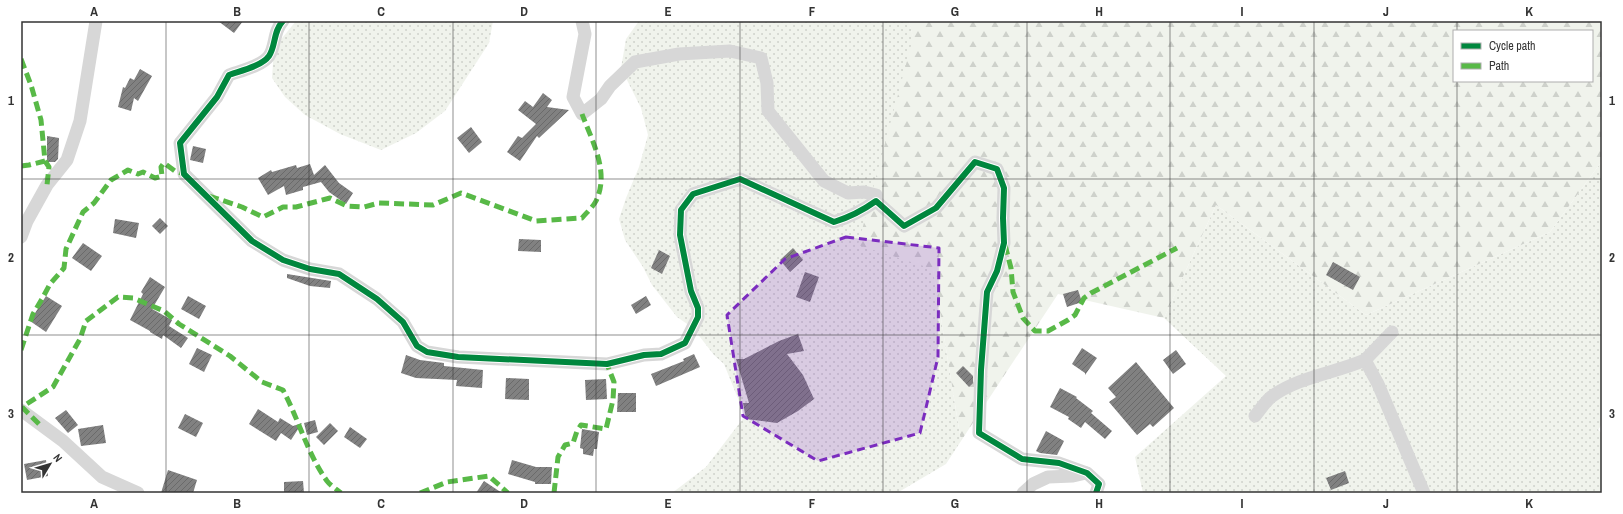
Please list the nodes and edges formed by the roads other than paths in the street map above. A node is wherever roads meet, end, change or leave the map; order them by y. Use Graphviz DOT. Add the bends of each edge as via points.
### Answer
graph roads {
  1 [pos="96,21"];
  2 [pos="283,21"];
  3 [pos="582,21"];
  4 [pos="876,201"];
  5 [pos="26,216"];
  6 [pos="21,237"];
  7 [pos="1392,332"];
  8 [pos="1366,360"];
  9 [pos="21,410"];
  10 [pos="1255,416"];
  11 [pos="1087,473"];
  12 [pos="138,493"];
  13 [pos="1023,493"];
  14 [pos="1096,493"];
  15 [pos="1424,493"];
  1 -- 5 [label="street" via="80,121 67,160"];
  2 -- 4 [label="street" via="269,56 252,68 230,75 217,97 180,143 184,174 252,241 283,260 310,269 339,274 377,299 403,322 417,346 427,352 458,357 607,364 644,355 661,354 685,343 698,317 680,235 681,210 693,194 740,179 834,222 851,217"];
  3 -- 4 [label="street" via="585,34 573,97 582,114 601,100 610,86 635,62 679,54 730,51 761,58 767,83 768,111 824,181 848,193 864,192 876,195"];
  4 -- 11 [label="street" via="904,226 936,208 975,162 997,169 1004,188 1004,243 997,271 987,292 979,433 1022,459 1059,463"];
  5 -- 6 [label="street"];
  7 -- 8 [label="street"];
  8 -- 10 [label="street" via="1295,384 1270,398"];
  8 -- 15 [label="street"];
  9 -- 12 [label="street" via="63,441 102,477"];
  11 -- 13 [label="street" via="1048,478 1033,484"];
  11 -- 14 [label="street" via="1099,484"];
}
